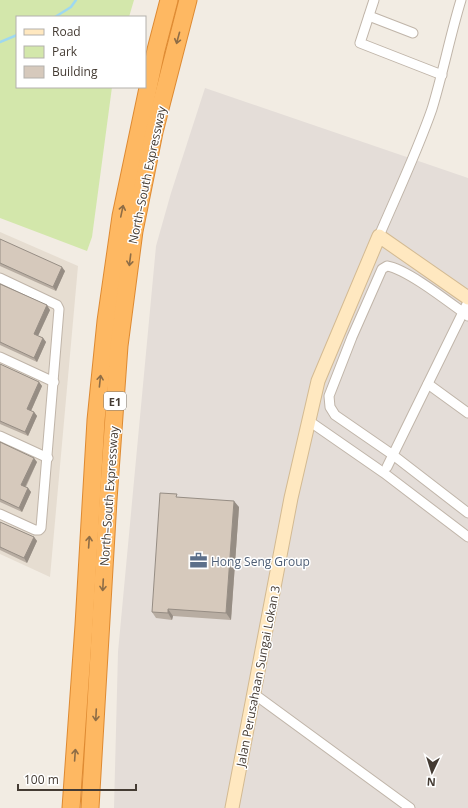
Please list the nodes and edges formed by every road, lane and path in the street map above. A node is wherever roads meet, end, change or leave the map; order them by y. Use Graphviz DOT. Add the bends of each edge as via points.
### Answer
graph roads {
  1 [pos="169,0"];
  2 [pos="188,0"];
  3 [pos="374,0"];
  4 [pos="461,0"];
  5 [pos="369,16"];
  6 [pos="413,33"];
  7 [pos="442,75"];
  8 [pos="380,236"];
  9 [pos="0,278"];
  10 [pos="468,298"];
  11 [pos="468,302"];
  12 [pos="465,314"];
  13 [pos="0,357"];
  14 [pos="54,382"];
  15 [pos="428,384"];
  16 [pos="468,413"];
  17 [pos="309,422"];
  18 [pos="0,436"];
  19 [pos="393,456"];
  20 [pos="48,458"];
  21 [pos="387,467"];
  22 [pos="468,512"];
  23 [pos="0,514"];
  24 [pos="468,537"];
  25 [pos="254,694"];
  26 [pos="71,808"];
  27 [pos="90,808"];
  28 [pos="232,808"];
  29 [pos="410,808"];
  26 -- 1 [label="highway, North–South Expressway / E1, one-way" via="96,420 106,321 121,216"];
  2 -- 27 [label="highway, North–South Expressway / E1, one-way" via="154,132 134,231 119,346"];
  3 -- 5 [label="street"];
  4 -- 7 [label="street"];
  5 -- 6 [label="street"];
  5 -- 7 [label="street" via="360,43"];
  7 -- 8 [label="street" via="431,110"];
  8 -- 10 [label="main road"];
  8 -- 17 [label="main road, Jalan Perusahaan Sungai Lokan 3" via="318,381"];
  9 -- 14 [label="street" via="57,305 59,309"];
  11 -- 12 [label="street"];
  12 -- 15 [label="street"];
  12 -- 19 [label="street" via="398,269 387,266 382,269 329,396 330,407 335,415"];
  13 -- 14 [label="street"];
  14 -- 20 [label="street"];
  15 -- 16 [label="street"];
  15 -- 19 [label="street"];
  17 -- 24 [label="street" via="384,473"];
  17 -- 25 [label="main road, Jalan Perusahaan Sungai Lokan 3" via="291,498"];
  18 -- 20 [label="street"];
  19 -- 21 [label="street"];
  19 -- 22 [label="street"];
  20 -- 23 [label="street" via="41,528 35,530"];
  25 -- 28 [label="main road, Jalan Perusahaan Sungai Lokan 3"];
  25 -- 29 [label="street"];
}
